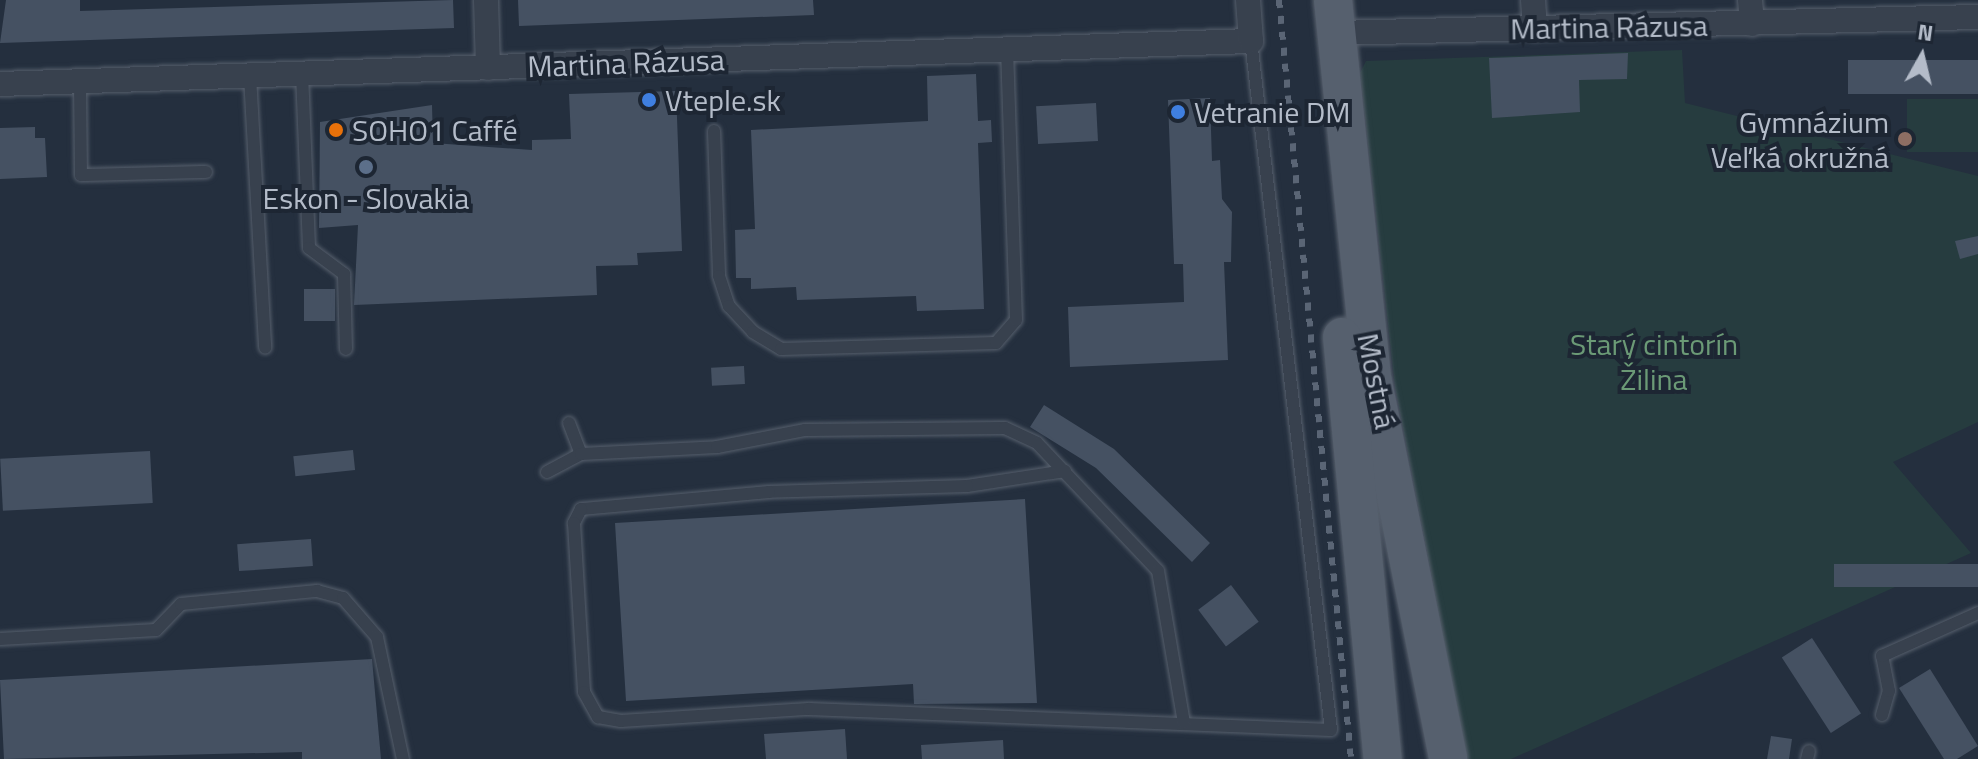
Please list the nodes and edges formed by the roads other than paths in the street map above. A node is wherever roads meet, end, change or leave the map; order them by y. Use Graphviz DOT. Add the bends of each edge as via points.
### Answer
graph roads {
  1 [pos="486,0"];
  2 [pos="1248,0"];
  3 [pos="1311,0"];
  4 [pos="1533,0"];
  5 [pos="1964,11"];
  6 [pos="1751,12"];
  7 [pos="1335,16"];
  8 [pos="1535,29"];
  9 [pos="1251,41"];
  10 [pos="1007,48"];
  11 [pos="488,68"];
  12 [pos="302,73"];
  13 [pos="250,76"];
  14 [pos="80,82"];
  15 [pos="0,84"];
  16 [pos="714,131"];
  17 [pos="206,172"];
  18 [pos="265,348"];
  19 [pos="346,349"];
  20 [pos="1372,377"];
  21 [pos="569,423"];
  22 [pos="581,454"];
  23 [pos="1065,471"];
  24 [pos="547,472"];
  25 [pos="1978,613"];
  26 [pos="0,639"];
  27 [pos="1377,695"];
  28 [pos="1882,715"];
  29 [pos="1184,723"];
  30 [pos="403,759"];
  31 [pos="1383,759"];
  32 [pos="1406,759"];
  33 [pos="1425,759"];
  34 [pos="1448,759"];
  1 -- 11 [label="street"];
  2 -- 9 [label="street"];
  3 -- 27 [label="main road, Mostná"];
  4 -- 8 [label="street"];
  5 -- 6 [label="street, Martina Rázusa"];
  6 -- 8 [label="street, Martina Rázusa"];
  7 -- 8 [label="street, Martina Rázusa"];
  7 -- 20 [label="main road, Mostná"];
  9 -- 10 [label="street, Martina Rázusa"];
  9 -- 29 [label="lane" via="1331,730"];
  10 -- 11 [label="street, Martina Rázusa"];
  10 -- 16 [label="lane" via="1016,320 996,343 781,349 753,332 729,306 719,276"];
  11 -- 12 [label="street, Martina Rázusa"];
  12 -- 13 [label="street, Martina Rázusa"];
  12 -- 19 [label="lane" via="309,248 344,274"];
  13 -- 14 [label="street, Martina Rázusa"];
  13 -- 18 [label="lane"];
  14 -- 15 [label="street, Martina Rázusa"];
  14 -- 17 [label="lane" via="81,175"];
  20 -- 33 [label="main road" via="1369,416"];
  20 -- 34 [label="main road, Mostná"];
  21 -- 22 [label="lane"];
  22 -- 23 [label="lane" via="894,424 1005,428 1037,443"];
  22 -- 24 [label="lane"];
  23 -- 29 [label="lane" via="1158,571"];
  23 -- 29 [label="lane" via="967,486 631,500 581,509 574,523 584,692 598,717 621,721 809,709"];
  25 -- 28 [label="lane" via="1882,656 1889,691"];
  26 -- 30 [label="lane" via="156,630 181,604 317,591 343,598 377,637"];
  27 -- 31 [label="main road, Mostná"];
  27 -- 32 [label="main road"];
}
